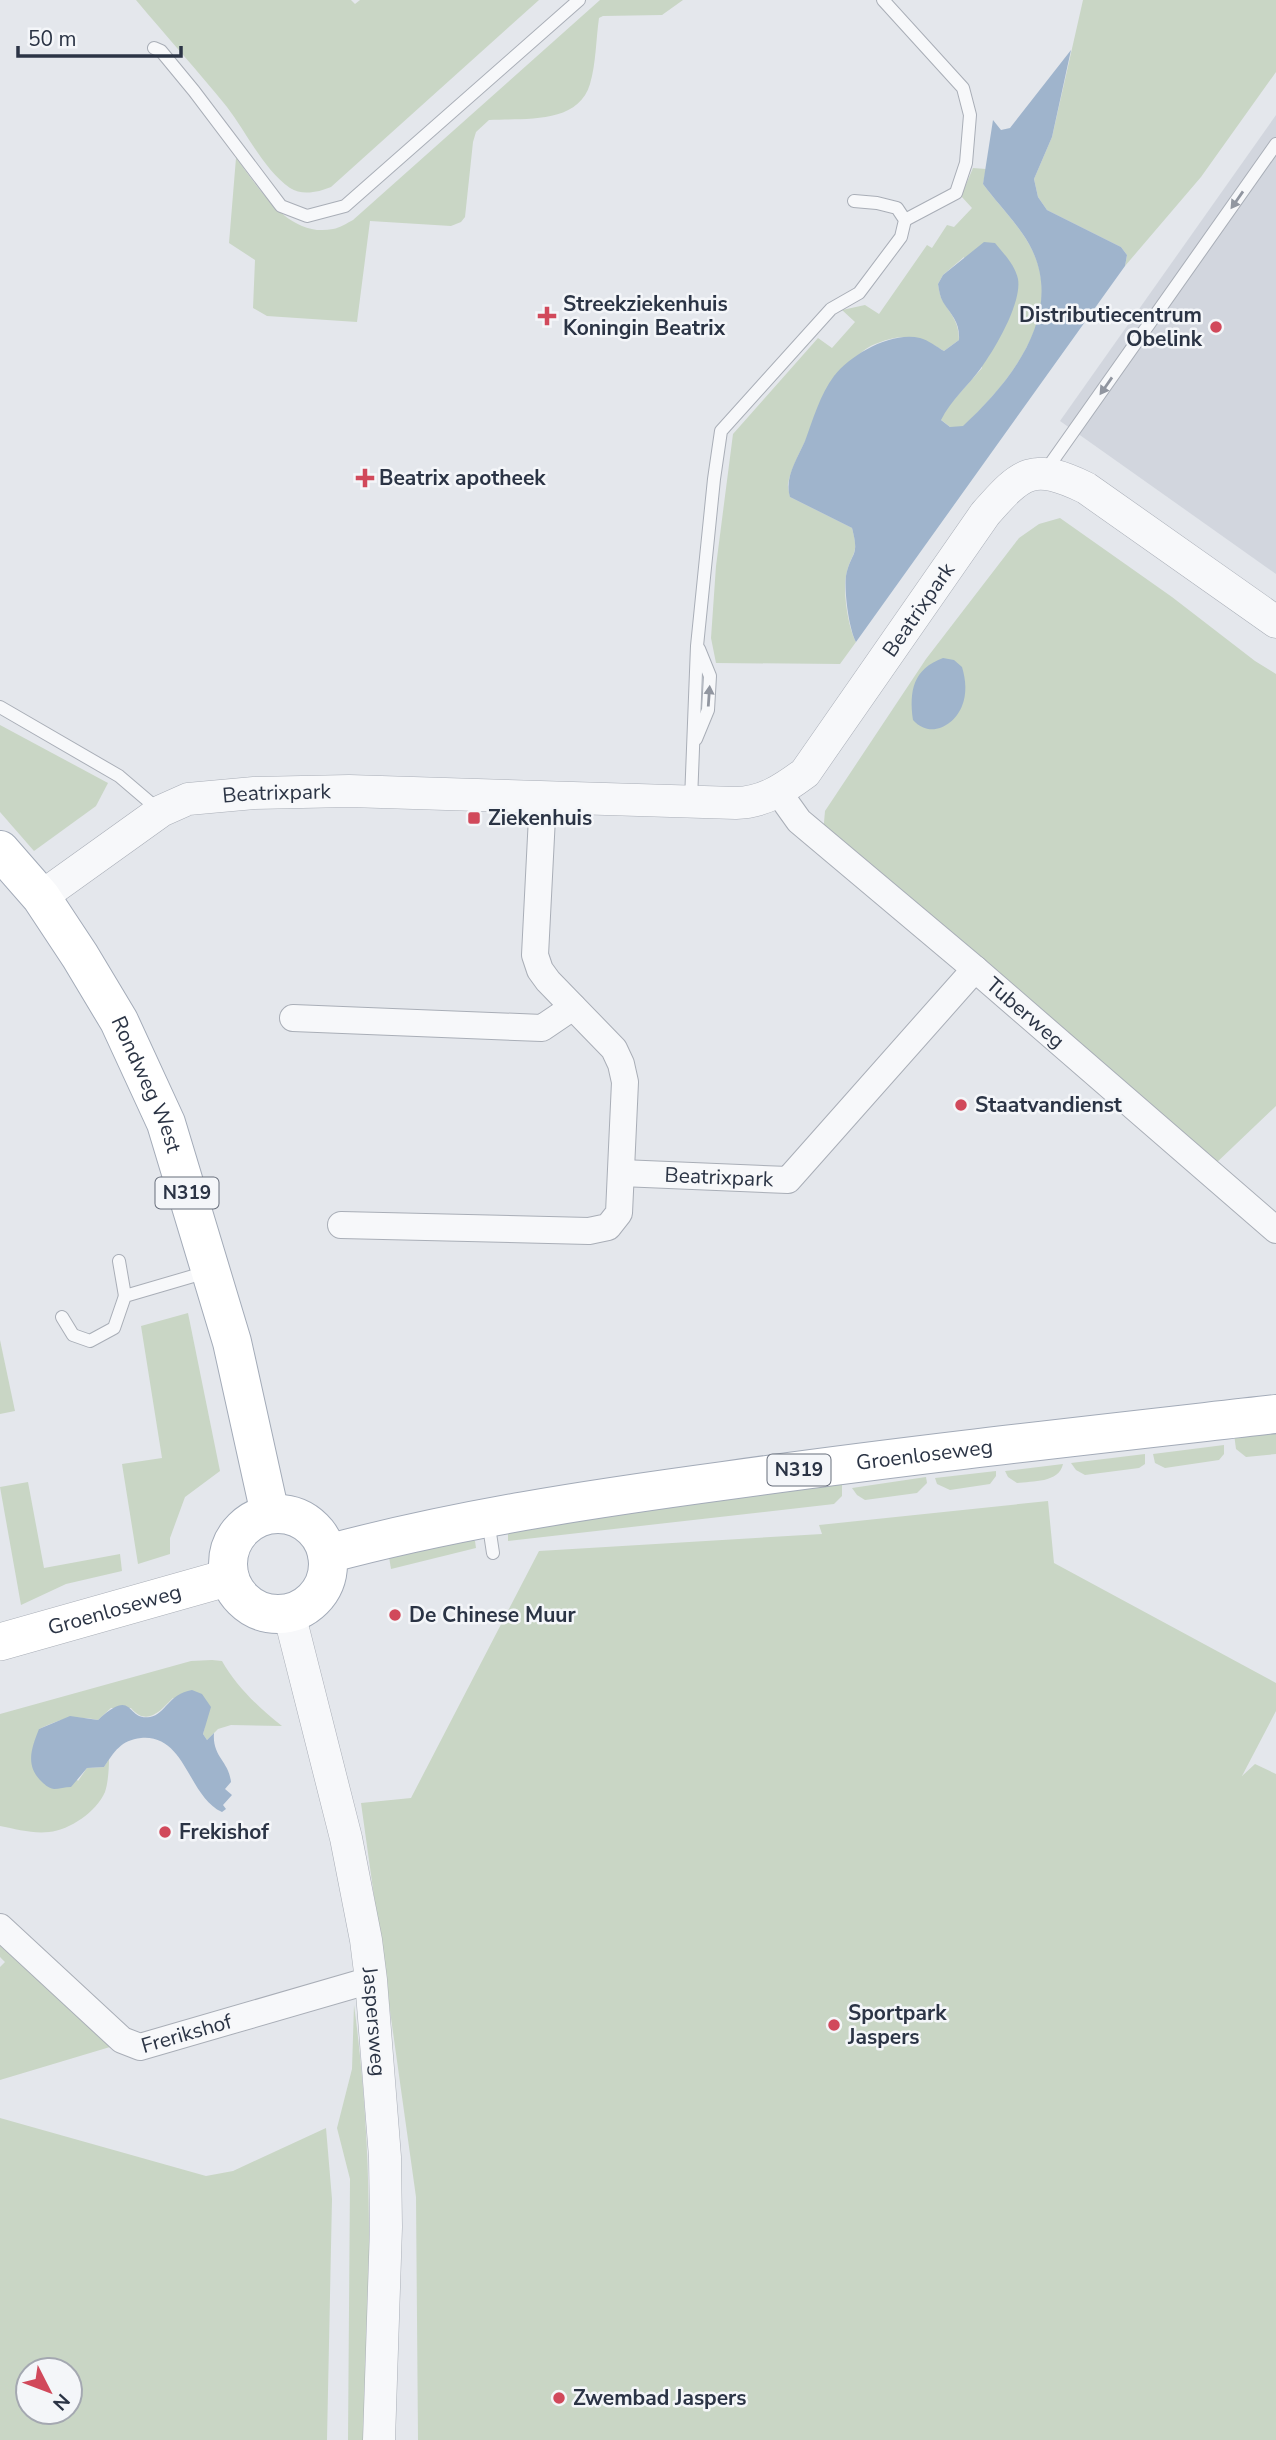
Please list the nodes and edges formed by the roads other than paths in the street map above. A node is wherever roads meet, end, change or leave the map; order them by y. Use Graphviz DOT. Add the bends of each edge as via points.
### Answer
graph roads {
  1 [pos="579,0"];
  2 [pos="883,0"];
  3 [pos="154,48"];
  4 [pos="1276,144"];
  5 [pos="854,201"];
  6 [pos="905,220"];
  7 [pos="1044,473"];
  8 [pos="1276,622"];
  9 [pos="0,707"];
  10 [pos="779,793"];
  11 [pos="542,797"];
  12 [pos="691,801"];
  13 [pos="161,811"];
  14 [pos="0,850"];
  15 [pos="41,897"];
  16 [pos="975,969"];
  17 [pos="573,1007"];
  18 [pos="293,1018"];
  19 [pos="621,1173"];
  20 [pos="341,1225"];
  21 [pos="1276,1230"];
  22 [pos="119,1261"];
  23 [pos="211,1271"];
  24 [pos="125,1296"];
  25 [pos="62,1317"];
  26 [pos="1276,1414"];
  27 [pos="270,1514"];
  28 [pos="327,1554"];
  29 [pos="230,1577"];
  30 [pos="289,1613"];
  31 [pos="0,1642"];
  32 [pos="0,1927"];
  33 [pos="371,1980"];
  34 [pos="379,2440"];
  1 -- 3 [label="lane" via="345,206 307,216 281,206 194,91"];
  2 -- 6 [label="lane" via="963,88 970,115 966,163 957,193"];
  4 -- 7 [label="lane, one-way"];
  5 -- 6 [label="lane" via="897,208"];
  6 -- 12 [label="lane" via="901,237 859,293 831,309 721,431 697,646 710,676 708,710 693,745"];
  7 -- 8 [label="street" via="1086,488"];
  7 -- 10 [label="street, Beatrixpark" via="1011,485 985,514 804,773"];
  9 -- 13 [label="lane" via="119,776"];
  10 -- 12 [label="street, Beatrixpark" via="754,802"];
  10 -- 16 [label="street, Tuberweg" via="799,821"];
  11 -- 12 [label="street, Beatrixpark"];
  11 -- 13 [label="street, Beatrixpark" via="254,793 188,799"];
  11 -- 17 [label="street" via="535,955 540,970"];
  13 -- 15 [label="street, Beatrixpark"];
  14 -- 15 [label="main road, Rondweg West / N319"];
  15 -- 23 [label="main road, Rondweg West / N319" via="119,1021 166,1123"];
  16 -- 19 [label="street, Beatrixpark" via="788,1180"];
  16 -- 21 [label="street, Tuberweg"];
  17 -- 18 [label="street" via="542,1028"];
  17 -- 19 [label="street" via="614,1049 621,1064 625,1082"];
  19 -- 20 [label="street" via="619,1213 608,1227 589,1231"];
  22 -- 24 [label="lane"];
  23 -- 24 [label="lane"];
  23 -- 27 [label="main road, Rondweg West / N319" via="232,1342"];
  24 -- 25 [label="lane" via="114,1328 90,1341 73,1335"];
  26 -- 28 [label="main road, Groenloseweg / N319" via="630,1494 490,1535"];
  27 -- 28 [label="main road" via="291,1516 307,1524 320,1537"];
  27 -- 29 [label="main road" via="253,1521 237,1536 229,1556"];
  28 -- 30 [label="main road" via="327,1573 320,1591 307,1605"];
  29 -- 30 [label="main road" via="238,1594 252,1607 270,1614"];
  29 -- 31 [label="main road, Groenloseweg"];
  30 -- 33 [label="street, Jaspersweg" via="346,1838"];
  32 -- 33 [label="street, Frerikshof" via="122,2040 140,2047"];
  33 -- 34 [label="street, Jaspersweg" via="385,2158"];
}
